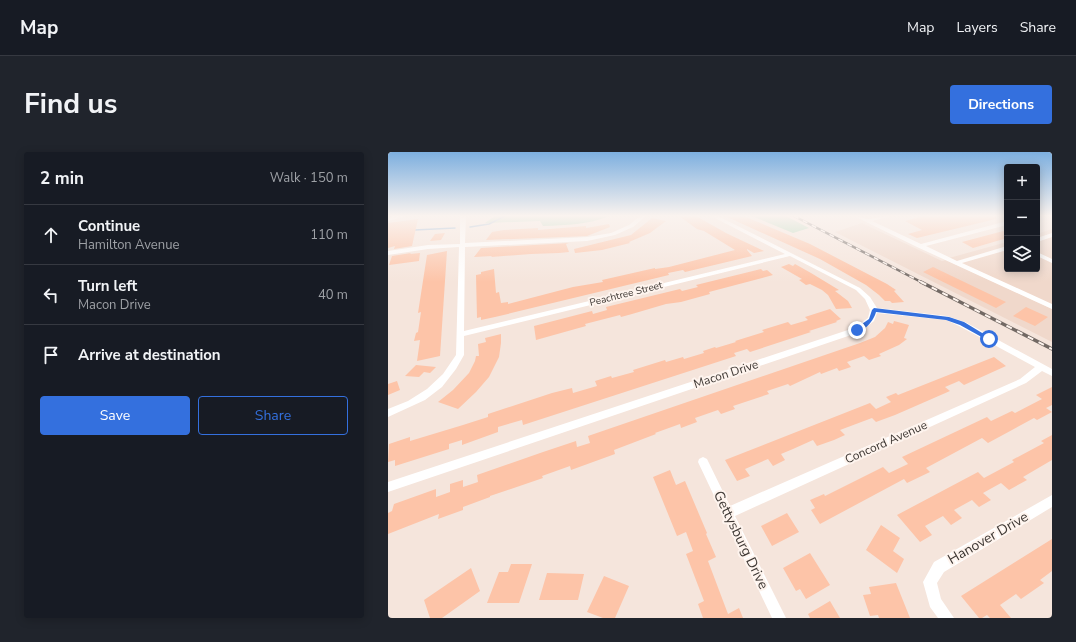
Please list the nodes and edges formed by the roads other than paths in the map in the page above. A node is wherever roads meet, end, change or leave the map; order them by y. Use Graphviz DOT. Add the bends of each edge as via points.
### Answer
graph roads {
  1 [pos="462,238"];
  2 [pos="589,238"];
  3 [pos="758,238"];
  4 [pos="902,238"];
  5 [pos="951,238"];
  6 [pos="462,245"];
  7 [pos="919,246"];
  8 [pos="1004,249"];
  9 [pos="388,253"];
  10 [pos="791,254"];
  11 [pos="1040,255"];
  12 [pos="1052,261"];
  13 [pos="956,263"];
  14 [pos="1052,307"];
  15 [pos="874,310"];
  16 [pos="461,334"];
  17 [pos="1041,367"];
  18 [pos="1052,373"];
  19 [pos="388,413"];
  20 [pos="703,462"];
  21 [pos="388,487"];
  22 [pos="1052,501"];
  23 [pos="728,513"];
  24 [pos="779,618"];
  25 [pos="947,618"];
  1 -- 6 [label="street"];
  2 -- 6 [label="street"];
  3 -- 10 [label="street"];
  4 -- 7 [label="street"];
  5 -- 7 [label="street"];
  6 -- 9 [label="street" via="414,248"];
  6 -- 16 [label="street"];
  7 -- 13 [label="street"];
  8 -- 13 [label="street"];
  10 -- 15 [label="street" via="858,289 868,298"];
  10 -- 16 [label="street, Peachtree Street"];
  11 -- 12 [label="street"];
  13 -- 14 [label="street"];
  15 -- 17 [label="street" via="947,318"];
  15 -- 21 [label="street, Macon Drive" via="871,320 857,330"];
  16 -- 19 [label="street" via="460,355 450,373 435,388 409,405"];
  17 -- 18 [label="street"];
  17 -- 23 [label="street, Concord Avenue" via="1023,381"];
  20 -- 23 [label="street, Gettysburg Drive"];
  22 -- 25 [label="street, Hanover Drive" via="939,567 930,582 935,602"];
  23 -- 24 [label="street, Gettysburg Drive"];
}
